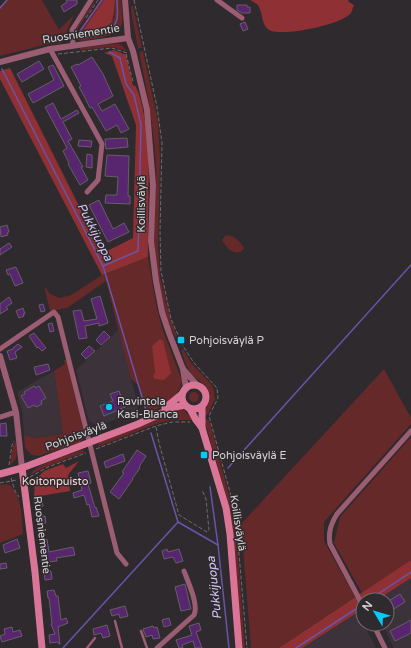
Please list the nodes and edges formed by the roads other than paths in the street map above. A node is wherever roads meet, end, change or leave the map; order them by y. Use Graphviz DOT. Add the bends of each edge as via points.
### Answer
graph roads {
  1 [pos="91,0"];
  2 [pos="125,0"];
  3 [pos="217,0"];
  4 [pos="242,18"];
  5 [pos="128,38"];
  6 [pos="74,45"];
  7 [pos="51,52"];
  8 [pos="0,62"];
  9 [pos="87,192"];
  10 [pos="0,349"];
  11 [pos="0,356"];
  12 [pos="183,369"];
  13 [pos="198,385"];
  14 [pos="184,391"];
  15 [pos="187,407"];
  16 [pos="202,407"];
  17 [pos="16,412"];
  18 [pos="159,414"];
  19 [pos="0,418"];
  20 [pos="202,428"];
  21 [pos="411,431"];
  22 [pos="90,442"];
  23 [pos="22,468"];
  24 [pos="0,474"];
  25 [pos="126,564"];
  26 [pos="184,571"];
  27 [pos="356,592"];
  28 [pos="115,621"];
  29 [pos="141,631"];
  30 [pos="377,632"];
  31 [pos="95,638"];
  32 [pos="42,648"];
  33 [pos="87,648"];
  34 [pos="122,648"];
  35 [pos="147,648"];
  36 [pos="158,648"];
  37 [pos="239,648"];
  38 [pos="385,648"];
  1 -- 6 [label="street" via="72,30"];
  2 -- 5 [label="street, Ruosniementie"];
  3 -- 4 [label="street"];
  5 -- 6 [label="street, Ruosniementie"];
  5 -- 12 [label="street, Koillisväylä" via="147,110 153,186 151,241 156,281 168,333"];
  6 -- 7 [label="street, Ruosniementie"];
  7 -- 8 [label="street, Ruosniementie"];
  7 -- 9 [label="street" via="102,144 98,180"];
  10 -- 22 [label="street" via="54,312 58,317"];
  11 -- 17 [label="street, Ruosniementie"];
  12 -- 13 [label="street, Koillisväylä"];
  12 -- 14 [label="street, Koillisväylä"];
  13 -- 14 [label="main road" via="190,386"];
  13 -- 16 [label="main road" via="206,395 206,402"];
  14 -- 15 [label="main road" via="182,398"];
  14 -- 18 [label="main road, Pohjoisväylä"];
  15 -- 16 [label="main road" via="194,410"];
  15 -- 18 [label="main road, Pohjoisväylä" via="175,407"];
  15 -- 20 [label="main road, Koillisväylä"];
  16 -- 20 [label="main road, Koillisväylä"];
  17 -- 19 [label="street"];
  17 -- 23 [label="street, Ruosniementie"];
  18 -- 22 [label="main road, Pohjoisväylä"];
  20 -- 37 [label="main road, Koillisväylä" via="226,508"];
  21 -- 27 [label="street" via="337,514 330,526 330,544"];
  22 -- 23 [label="main road, Pohjoisväylä"];
  22 -- 25 [label="street" via="117,553"];
  23 -- 24 [label="main road, Pohjoisväylä"];
  23 -- 32 [label="main road, Ruosniementie"];
  26 -- 36 [label="street" via="196,611"];
  28 -- 34 [label="lane"];
  29 -- 35 [label="lane"];
  30 -- 38 [label="street"];
  31 -- 33 [label="lane"];
}
